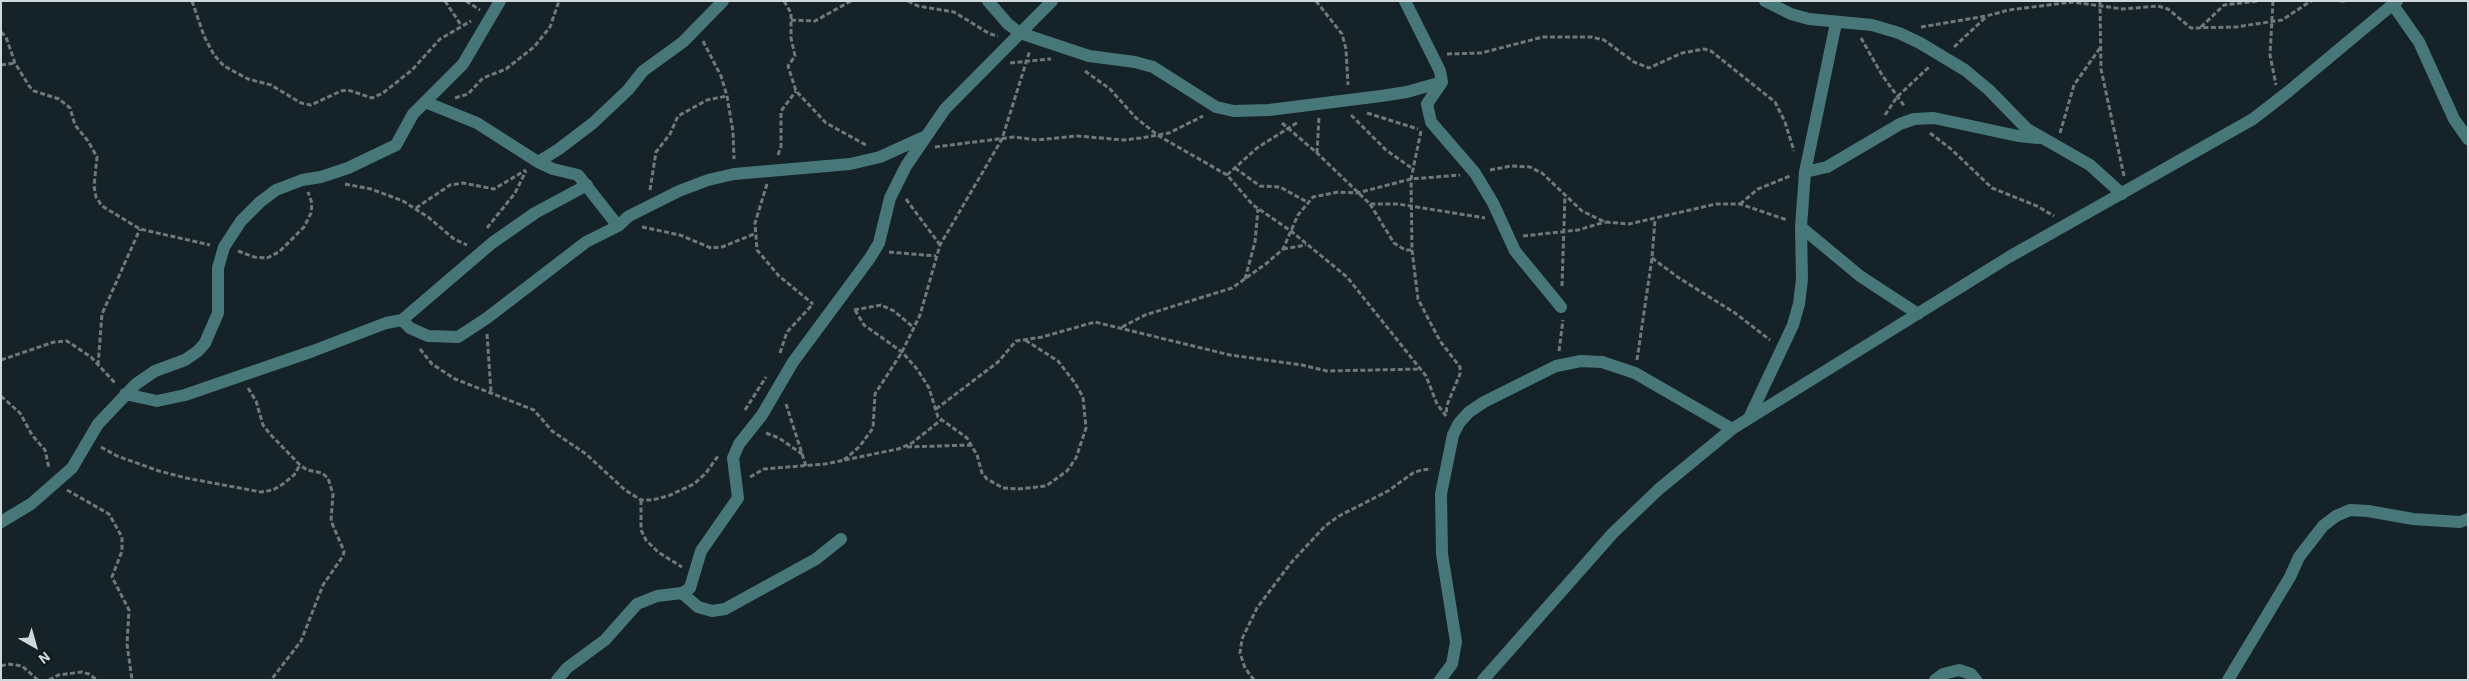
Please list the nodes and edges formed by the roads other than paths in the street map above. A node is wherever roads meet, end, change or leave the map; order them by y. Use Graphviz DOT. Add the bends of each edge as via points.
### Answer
graph roads {
  1 [pos="500,1"];
  2 [pos="723,1"];
  3 [pos="988,1"];
  4 [pos="1052,1"];
  5 [pos="1405,1"];
  6 [pos="1765,1"];
  7 [pos="2395,3"];
  8 [pos="1836,23"];
  9 [pos="1018,34"];
  10 [pos="1442,82"];
  11 [pos="430,104"];
  12 [pos="2041,138"];
  13 [pos="2468,138"];
  14 [pos="921,142"];
  15 [pos="538,162"];
  16 [pos="1803,172"];
  17 [pos="587,185"];
  18 [pos="2125,192"];
  19 [pos="618,226"];
  20 [pos="1801,226"];
  21 [pos="1561,307"];
  22 [pos="1918,314"];
  23 [pos="406,324"];
  24 [pos="125,394"];
  25 [pos="1750,416"];
  26 [pos="1732,429"];
  27 [pos="2468,519"];
  28 [pos="1,522"];
  29 [pos="841,539"];
  30 [pos="682,593"];
  31 [pos="2230,679"];
  32 [pos="557,680"];
  33 [pos="1440,680"];
  34 [pos="1483,680"];
  35 [pos="1935,680"];
  36 [pos="1976,680"];
  1 -- 11 [label="street" via="463,64"];
  2 -- 15 [label="street" via="696,30 643,71 628,90 575,138"];
  3 -- 9 [label="street"];
  4 -- 9 [label="street"];
  5 -- 10 [label="street" via="1440,71"];
  6 -- 8 [label="street" via="1791,14"];
  7 -- 13 [label="street" via="2419,42 2454,119"];
  7 -- 18 [label="street" via="2253,119"];
  8 -- 12 [label="street" via="1872,25 1899,33 1942,55 1989,90 2027,129"];
  8 -- 16 [label="street"];
  9 -- 10 [label="street" via="1089,56 1153,67 1216,107 1234,111 1350,105"];
  9 -- 14 [label="street" via="968,84"];
  10 -- 21 [label="street" via="1427,104 1431,122 1475,173 1515,251"];
  11 -- 15 [label="street" via="477,123"];
  11 -- 24 [label="street" via="407,122 396,145 365,162 276,190 260,202 241,221 224,247 218,268 218,313 205,343 185,360 155,371"];
  12 -- 16 [label="street" via="1934,118 1914,119 1827,167"];
  12 -- 18 [label="street" via="2090,165"];
  14 -- 19 [label="street" via="880,156 825,168 772,170 708,180 629,216"];
  14 -- 30 [label="street" via="895,185 874,250 793,362 739,444 733,458 738,498 701,551 690,588"];
  15 -- 17 [label="street" via="578,176"];
  16 -- 20 [label="street"];
  17 -- 19 [label="street"];
  17 -- 23 [label="street" via="535,213 492,243"];
  18 -- 22 [label="street" via="2009,257"];
  19 -- 23 [label="street" via="586,242 458,337 428,336"];
  20 -- 22 [label="street" via="1860,276"];
  20 -- 25 [label="street" via="1799,304 1793,326"];
  22 -- 25 [label="street"];
  23 -- 24 [label="street" via="386,323 296,357 157,401"];
  24 -- 28 [label="street" via="103,417 72,468 31,504"];
  25 -- 26 [label="street"];
  26 -- 33 [label="street" via="1635,373 1602,362 1581,361 1556,366 1476,407 1458,423 1453,435 1440,494 1442,554 1456,642 1452,664"];
  26 -- 34 [label="street" via="1659,489 1613,533"];
  27 -- 31 [label="street" via="2449,522 2350,510 2336,516 2323,526 2299,557"];
  29 -- 30 [label="street" via="816,559 725,609 712,611 698,607"];
  30 -- 32 [label="street" via="657,596 637,604 605,640 567,668"];
  35 -- 36 [label="street" via="1958,670 1971,674"];
}
